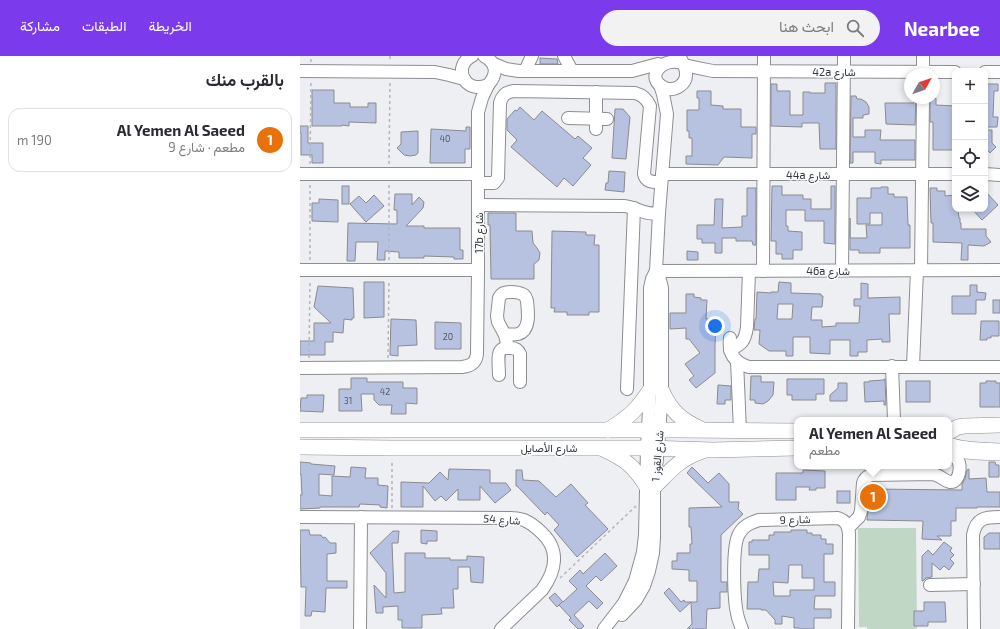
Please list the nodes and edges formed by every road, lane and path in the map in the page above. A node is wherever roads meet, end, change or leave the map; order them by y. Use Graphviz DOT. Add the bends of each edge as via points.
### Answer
graph roads {
  1 [pos="311,56"];
  2 [pos="390,56"];
  3 [pos="532,56"];
  4 [pos="564,56"];
  5 [pos="764,56"];
  6 [pos="844,56"];
  7 [pos="923,56"];
  8 [pos="470,58"];
  9 [pos="487,58"];
  10 [pos="663,60"];
  11 [pos="682,61"];
  12 [pos="923,68"];
  13 [pos="305,71"];
  14 [pos="522,71"];
  15 [pos="572,71"];
  16 [pos="632,71"];
  17 [pos="714,71"];
  18 [pos="764,71"];
  19 [pos="390,72"];
  20 [pos="435,72"];
  21 [pos="844,72"];
  22 [pos="940,72"];
  23 [pos="952,72"];
  24 [pos="988,72"];
  25 [pos="1000,72"];
  26 [pos="904,73"];
  27 [pos="466,82"];
  28 [pos="490,83"];
  29 [pos="659,83"];
  30 [pos="682,85"];
  31 [pos="596,92"];
  32 [pos="923,104"];
  33 [pos="478,112"];
  34 [pos="667,114"];
  35 [pos="568,118"];
  36 [pos="305,174"];
  37 [pos="389,174"];
  38 [pos="843,174"];
  39 [pos="922,174"];
  40 [pos="952,174"];
  41 [pos="988,174"];
  42 [pos="1000,174"];
  43 [pos="764,175"];
  44 [pos="478,178"];
  45 [pos="661,178"];
  46 [pos="478,205"];
  47 [pos="634,208"];
  48 [pos="658,214"];
  49 [pos="305,270"];
  50 [pos="389,270"];
  51 [pos="478,270"];
  52 [pos="763,270"];
  53 [pos="842,270"];
  54 [pos="919,270"];
  55 [pos="1000,270"];
  56 [pos="656,271"];
  57 [pos="749,271"];
  58 [pos="478,316"];
  59 [pos="497,316"];
  60 [pos="505,334"];
  61 [pos="730,338"];
  62 [pos="508,348"];
  63 [pos="730,350"];
  64 [pos="737,362"];
  65 [pos="892,366"];
  66 [pos="913,366"];
  67 [pos="388,367"];
  68 [pos="1000,367"];
  69 [pos="305,368"];
  70 [pos="499,375"];
  71 [pos="520,382"];
  72 [pos="627,389"];
  73 [pos="656,391"];
  74 [pos="894,417"];
  75 [pos="1000,425"];
  76 [pos="300,430"];
  77 [pos="608,430"];
  78 [pos="654,430"];
  79 [pos="952,430"];
  80 [pos="705,431"];
  81 [pos="740,431"];
  82 [pos="794,431"];
  83 [pos="952,432"];
  84 [pos="1000,432"];
  85 [pos="1000,444"];
  86 [pos="952,445"];
  87 [pos="952,446"];
  88 [pos="300,447"];
  89 [pos="600,447"];
  90 [pos="392,448"];
  91 [pos="653,448"];
  92 [pos="794,448"];
  93 [pos="713,450"];
  94 [pos="1000,452"];
  95 [pos="952,454"];
  96 [pos="649,490"];
  97 [pos="300,517"];
  98 [pos="361,517"];
  99 [pos="392,517"];
  100 [pos="1000,518"];
  101 [pos="848,527"];
  102 [pos="546,584"];
  103 [pos="930,584"];
  104 [pos="974,584"];
  105 [pos="606,627"];
  106 [pos="360,629"];
  107 [pos="501,629"];
  108 [pos="742,629"];
  109 [pos="848,629"];
  110 [pos="974,629"];
  1 -- 13 [label="path"];
  2 -- 19 [label="path"];
  3 -- 14 [label="street"];
  4 -- 15 [label="street"];
  5 -- 18 [label="street"];
  6 -- 21 [label="street"];
  7 -- 12 [label="street"];
  8 -- 20 [label="street" via="451,68"];
  8 -- 27 [label="street" via="463,66 462,73"];
  9 -- 14 [label="street" via="506,69"];
  9 -- 28 [label="street, 17b شارع" via="495,70"];
  10 -- 11 [label="street" via="673,58"];
  10 -- 16 [label="street"];
  10 -- 29 [label="street" via="655,72"];
  11 -- 17 [label="street, 42a شارع"];
  11 -- 30 [label="street" via="686,74"];
  13 -- 19 [label="street"];
  13 -- 36 [label="path"];
  14 -- 15 [label="street"];
  14 -- 28 [label="street" via="505,75"];
  15 -- 16 [label="street"];
  16 -- 29 [label="street"];
  17 -- 18 [label="street, 42a شارع"];
  17 -- 30 [label="street, 42a شارع"];
  18 -- 21 [label="street, 42a شارع"];
  18 -- 43 [label="street"];
  19 -- 20 [label="street"];
  19 -- 37 [label="path"];
  20 -- 27 [label="street"];
  21 -- 26 [label="street, 42a شارع"];
  21 -- 38 [label="street"];
  22 -- 23 [label="street, 42a شارع"];
  24 -- 25 [label="street"];
  27 -- 28 [label="street" via="478,88"];
  27 -- 33 [label="street, 17b شارع"];
  28 -- 33 [label="street, 17b شارع"];
  29 -- 30 [label="street" via="668,89"];
  29 -- 34 [label="street, شارع القوز 1"];
  30 -- 34 [label="street, شارع القوز 1"];
  31 -- 35 [label="street" via="600,122"];
  31 -- 44 [label="street" via="514,91 505,94 500,103 498,178 494,183"];
  31 -- 45 [label="street, 44a شارع" via="635,93 645,97 650,112 644,177 648,181"];
  32 -- 39 [label="street"];
  33 -- 44 [label="street, 17b شارع"];
  34 -- 45 [label="street, شارع القوز 1"];
  36 -- 37 [label="street"];
  36 -- 49 [label="path"];
  37 -- 44 [label="street"];
  37 -- 50 [label="path"];
  38 -- 39 [label="street, 44a شارع"];
  38 -- 43 [label="street, 44a شارع"];
  38 -- 53 [label="street"];
  39 -- 40 [label="street, 44a شارع"];
  39 -- 54 [label="street"];
  41 -- 42 [label="street"];
  43 -- 45 [label="street, 44a شارع"];
  43 -- 52 [label="street"];
  44 -- 46 [label="street, 17b شارع"];
  45 -- 48 [label="street, شارع القوز 1"];
  46 -- 47 [label="street"];
  46 -- 51 [label="street, 17b شارع"];
  47 -- 48 [label="street" via="648,214"];
  47 -- 72 [label="street"];
  48 -- 56 [label="street, شارع القوز 1"];
  49 -- 50 [label="street"];
  49 -- 69 [label="path"];
  50 -- 51 [label="street"];
  50 -- 67 [label="path"];
  51 -- 58 [label="street, 17b شارع"];
  52 -- 53 [label="street, 46a شارع"];
  52 -- 57 [label="street, 46a شارع"];
  53 -- 54 [label="street, 46a شارع"];
  54 -- 55 [label="street, 46a شارع"];
  54 -- 66 [label="street"];
  56 -- 57 [label="street, 46a شارع"];
  56 -- 73 [label="street, شارع القوز 1" via="650,288"];
  57 -- 63 [label="street" via="746,334 739,346"];
  58 -- 59 [label="street"];
  58 -- 67 [label="street, 17b شارع" via="477,354 475,362 471,365"];
  59 -- 60 [label="street"];
  59 -- 60 [label="street" via="499,298 502,294 519,293 526,298 526,328 518,334"];
  60 -- 62 [label="street"];
  61 -- 63 [label="street"];
  62 -- 70 [label="street" via="502,349 499,353"];
  62 -- 71 [label="street" via="517,349 520,354"];
  63 -- 64 [label="street"];
  64 -- 65 [label="street" via="756,367"];
  64 -- 81 [label="street"];
  65 -- 66 [label="street"];
  65 -- 74 [label="street"];
  66 -- 68 [label="street"];
  67 -- 69 [label="street"];
  73 -- 77 [label="main road" via="634,412"];
  73 -- 78 [label="street, شارع القوز 1"];
  73 -- 80 [label="main road" via="686,422"];
  75 -- 79 [label="main road" via="964,426"];
  76 -- 77 [label="main road, شارع الأصايل"];
  77 -- 78 [label="main road, شارع الأصايل"];
  78 -- 80 [label="main road, شارع الأصايل"];
  78 -- 91 [label="street, شارع القوز 1"];
  80 -- 81 [label="main road, شارع الأصايل"];
  81 -- 82 [label="main road, شارع الأصايل"];
  83 -- 84 [label="main road"];
  85 -- 86 [label="main road"];
  87 -- 94 [label="highway" via="969,451"];
  88 -- 90 [label="main road, شارع الأصايل"];
  89 -- 90 [label="main road, شارع الأصايل"];
  89 -- 91 [label="main road, شارع الأصايل"];
  89 -- 96 [label="main road" via="632,466"];
  90 -- 99 [label="path"];
  91 -- 93 [label="main road, شارع الأصايل"];
  91 -- 96 [label="street, شارع القوز 1"];
  92 -- 93 [label="main road, شارع الأصايل"];
  93 -- 96 [label="main road" via="683,460"];
  95 -- 101 [label="street" via="959,464 958,477 952,482 933,474 867,476 863,483 859,517"];
  96 -- 102 [label="path" via="564,575"];
  96 -- 105 [label="street, شارع القوز 1" via="654,537 649,571 636,600 622,616"];
  97 -- 98 [label="street, شارع 54"];
  98 -- 99 [label="street, شارع 54"];
  98 -- 106 [label="street"];
  99 -- 102 [label="street, شارع 54" via="524,520 546,537 553,550 552,574"];
  100 -- 104 [label="street" via="985,518 974,528"];
  101 -- 108 [label="street, شارع 9" via="838,518 759,520 743,528 735,543 734,565 736,608"];
  101 -- 109 [label="street"];
  102 -- 107 [label="street, شارع 54"];
  103 -- 104 [label="street"];
  104 -- 110 [label="street"];
}
